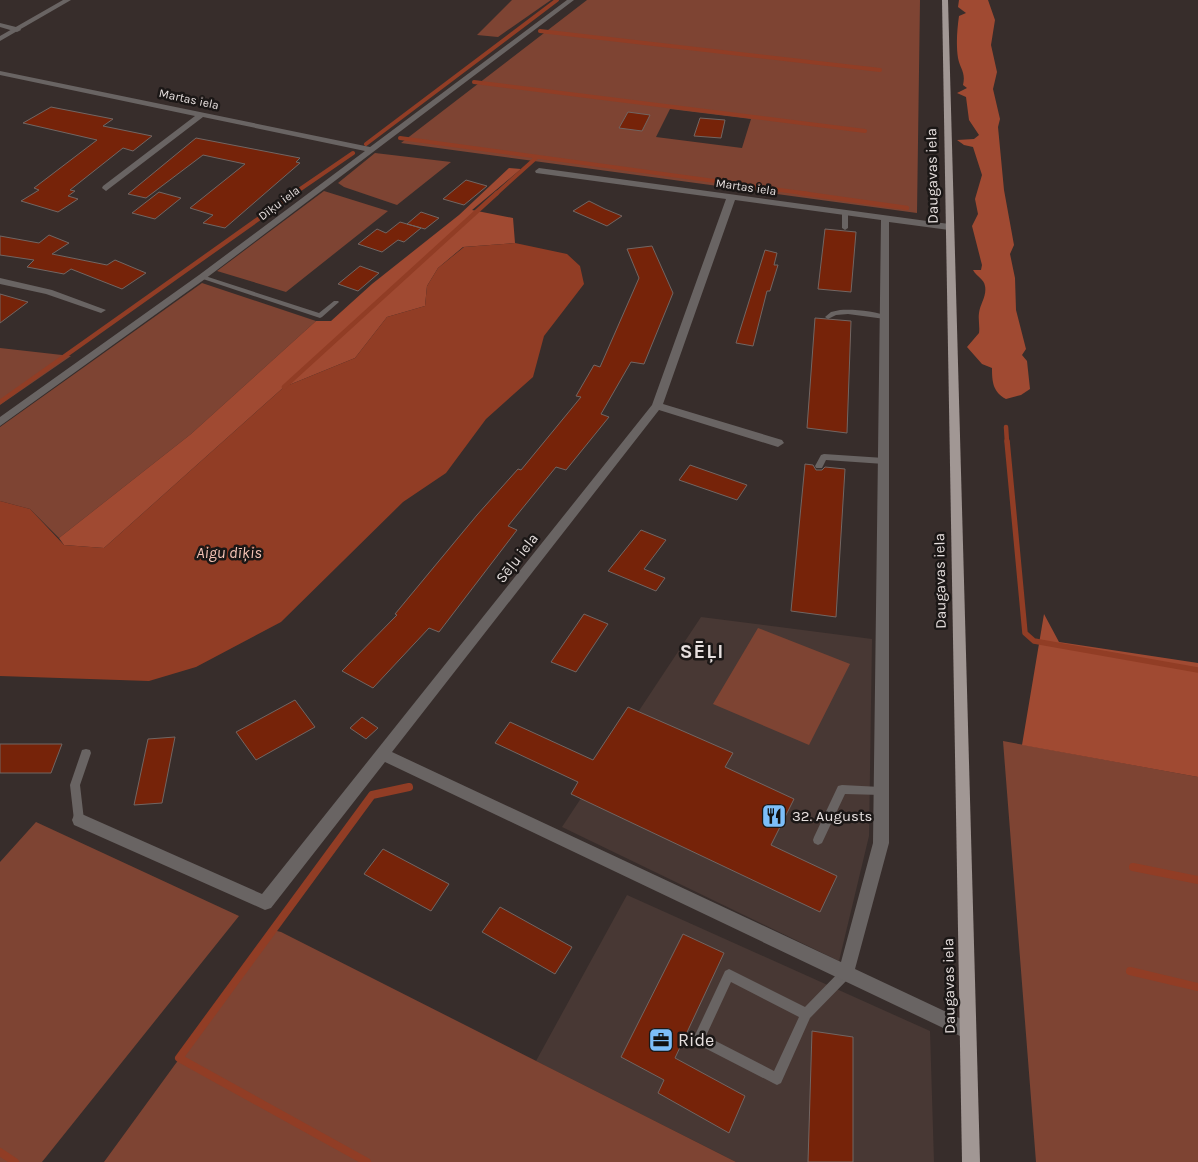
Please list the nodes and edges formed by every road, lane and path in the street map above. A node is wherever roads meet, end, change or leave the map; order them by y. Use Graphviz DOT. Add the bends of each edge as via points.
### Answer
graph roads {
  1 [pos="68,0"];
  2 [pos="571,0"];
  3 [pos="945,0"];
  4 [pos="0,25"];
  5 [pos="18,30"];
  6 [pos="0,39"];
  7 [pos="0,73"];
  8 [pos="201,115"];
  9 [pos="373,150"];
  10 [pos="539,171"];
  11 [pos="106,188"];
  12 [pos="731,198"];
  13 [pos="845,214"];
  14 [pos="885,220"];
  15 [pos="949,227"];
  16 [pos="845,228"];
  17 [pos="202,277"];
  18 [pos="0,281"];
  19 [pos="336,302"];
  20 [pos="101,310"];
  21 [pos="828,317"];
  22 [pos="885,317"];
  23 [pos="657,406"];
  24 [pos="0,422"];
  25 [pos="778,443"];
  26 [pos="884,461"];
  27 [pos="819,466"];
  28 [pos="86,753"];
  29 [pos="382,754"];
  30 [pos="881,791"];
  31 [pos="80,820"];
  32 [pos="818,840"];
  33 [pos="846,973"];
  34 [pos="806,1014"];
  35 [pos="966,1030"];
  36 [pos="971,1162"];
  1 -- 5 [label="street"];
  2 -- 9 [label="street, Dīķu iela"];
  3 -- 15 [label="main road, Daugavas iela"];
  4 -- 5 [label="street"];
  5 -- 6 [label="street"];
  7 -- 8 [label="street, Martas iela"];
  8 -- 9 [label="street, Martas iela"];
  8 -- 11 [label="street"];
  9 -- 17 [label="street, Dīķu iela"];
  10 -- 12 [label="street, Martas iela"];
  12 -- 13 [label="street, Martas iela"];
  12 -- 23 [label="street, Sēļu iela"];
  13 -- 14 [label="street, Martas iela"];
  13 -- 16 [label="lane"];
  14 -- 15 [label="street, Martas iela"];
  14 -- 22 [label="street"];
  15 -- 35 [label="main road, Daugavas iela"];
  17 -- 19 [label="lane" via="320,316"];
  17 -- 24 [label="street, Dīķu iela"];
  18 -- 20 [label="street" via="49,292"];
  21 -- 22 [label="lane" via="841,312"];
  22 -- 26 [label="street"];
  23 -- 25 [label="street"];
  23 -- 29 [label="street, Sēļu iela"];
  26 -- 27 [label="lane" via="833,456 824,457"];
  26 -- 30 [label="street"];
  28 -- 31 [label="lane" via="75,785"];
  29 -- 31 [label="street, Sēļu iela" via="265,903"];
  29 -- 33 [label="street"];
  30 -- 32 [label="lane" via="842,789"];
  30 -- 33 [label="street" via="881,843"];
  33 -- 34 [label="lane"];
  33 -- 35 [label="street"];
  34 -- 34 [label="lane" via="729,975 699,1039 777,1079"];
  35 -- 36 [label="main road, Daugavas iela"];
}
